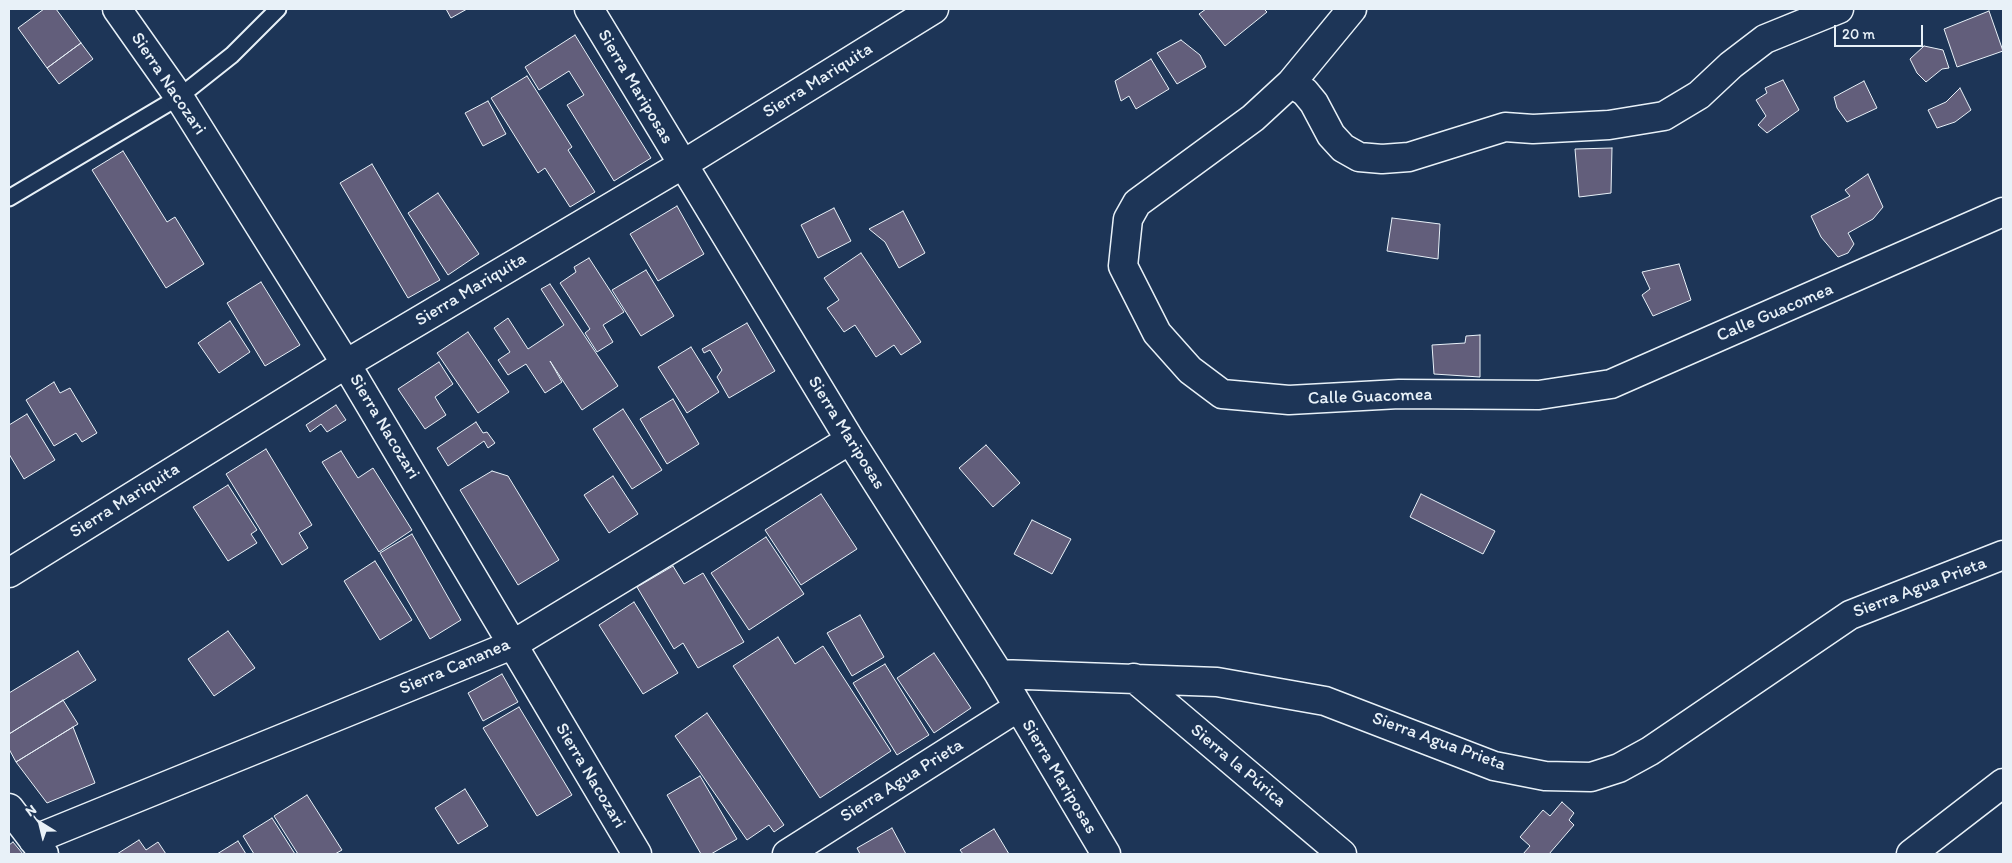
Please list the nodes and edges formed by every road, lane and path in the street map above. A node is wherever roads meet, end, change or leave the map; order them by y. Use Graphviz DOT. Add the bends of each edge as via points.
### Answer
graph roads {
  1 [pos="117,9"];
  2 [pos="278,9"];
  3 [pos="589,9"];
  4 [pos="934,9"];
  5 [pos="1352,9"];
  6 [pos="1839,9"];
  7 [pos="1291,83"];
  8 [pos="179,97"];
  9 [pos="682,165"];
  10 [pos="9,198"];
  11 [pos="2003,212"];
  12 [pos="346,364"];
  13 [pos="850,440"];
  14 [pos="2003,555"];
  15 [pos="9,573"];
  16 [pos="512,645"];
  17 [pos="999,674"];
  18 [pos="1134,678"];
  19 [pos="1017,708"];
  20 [pos="2003,783"];
  21 [pos="9,808"];
  22 [pos="38,847"];
  23 [pos="637,854"];
  24 [pos="787,854"];
  25 [pos="1106,854"];
  26 [pos="1342,854"];
  27 [pos="1911,854"];
  1 -- 8 [label="street, Sierra Nacozari"];
  2 -- 8 [label="lane" via="232,55"];
  3 -- 9 [label="street, Sierra Mariposas"];
  4 -- 9 [label="street, Sierra Mariquita"];
  5 -- 7 [label="street, Calle Guacomea"];
  6 -- 7 [label="street" via="1765,39 1699,95 1664,116 1609,125 1533,129 1505,127 1409,157 1360,157 1343,148 1331,135 1314,103"];
  7 -- 11 [label="street, Calle Guacomea" via="1253,118 1137,203 1128,219 1123,266 1157,333 1190,370 1222,394 1289,400 1400,394 1539,395 1611,384"];
  8 -- 10 [label="lane"];
  8 -- 12 [label="street, Sierra Nacozari"];
  9 -- 12 [label="street, Sierra Mariquita"];
  9 -- 13 [label="street, Sierra Mariposas"];
  12 -- 15 [label="street, Sierra Mariquita"];
  12 -- 16 [label="street, Sierra Nacozari"];
  13 -- 16 [label="street, Sierra Cananea"];
  13 -- 17 [label="street, Sierra Mariposas"];
  14 -- 18 [label="street, Sierra Agua Prieta" via="1850,614 1650,751 1619,768 1591,777 1545,776 1494,766 1325,701 1217,682"];
  16 -- 22 [label="street, Sierra Cananea"];
  16 -- 23 [label="street, Sierra Nacozari"];
  17 -- 18 [label="street, Sierra Agua Prieta"];
  17 -- 19 [label="street, Sierra Mariposas"];
  18 -- 26 [label="street, Sierra la Púrica"];
  19 -- 24 [label="street, Sierra Agua Prieta"];
  19 -- 25 [label="street, Sierra Mariposas"];
  20 -- 27 [label="street"];
  21 -- 22 [label="street"];
}
